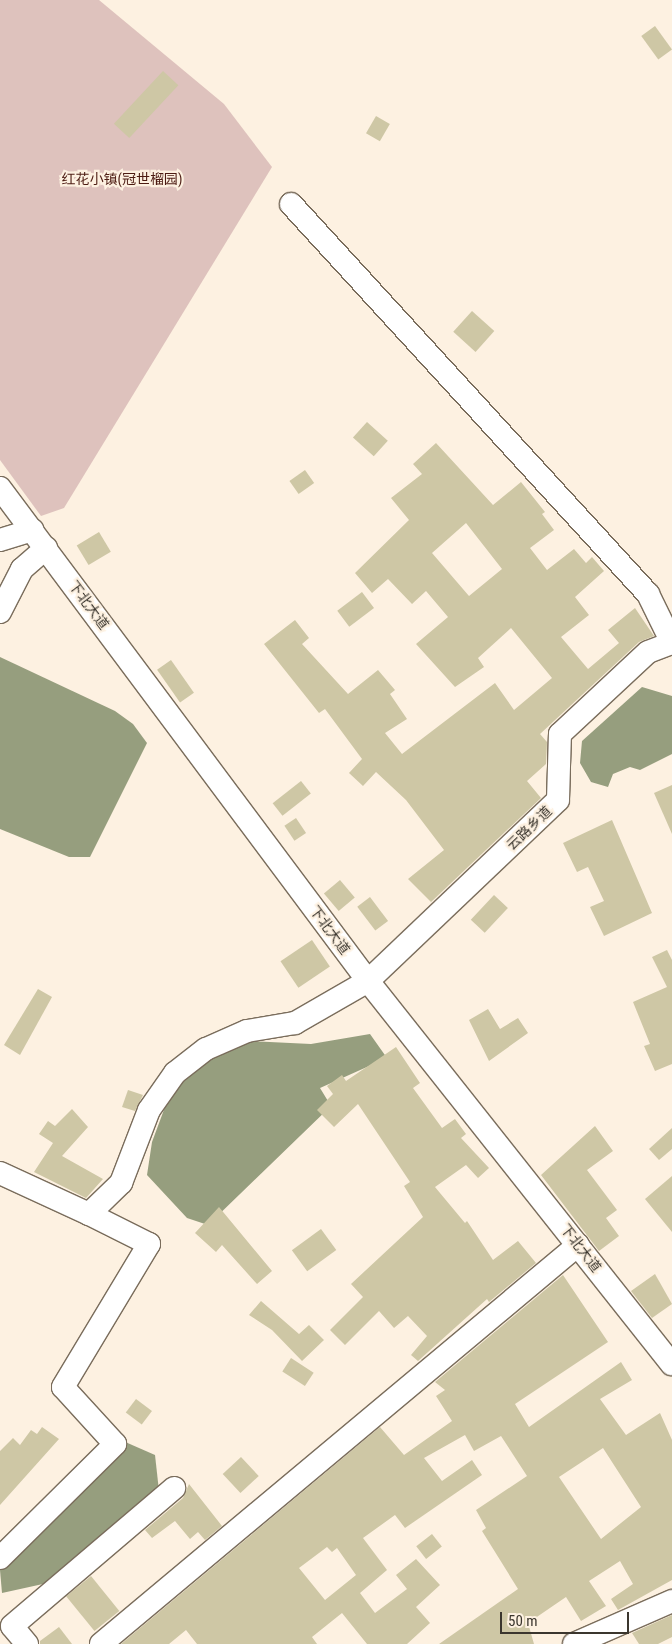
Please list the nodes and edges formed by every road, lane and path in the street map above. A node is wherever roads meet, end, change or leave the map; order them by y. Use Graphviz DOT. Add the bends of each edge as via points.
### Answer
graph roads {
  1 [pos="291,204"];
  2 [pos="0,488"];
  3 [pos="32,530"];
  4 [pos="0,540"];
  5 [pos="46,548"];
  6 [pos="0,612"];
  7 [pos="672,643"];
  8 [pos="368,981"];
  9 [pos="0,1173"];
  10 [pos="90,1214"];
  11 [pos="578,1245"];
  12 [pos="672,1364"];
  13 [pos="174,1488"];
  14 [pos="0,1558"];
  15 [pos="672,1601"];
  16 [pos="4,1622"];
  17 [pos="27,1644"];
  18 [pos="101,1644"];
  19 [pos="574,1644"];
  1 -- 7 [label="street" via="648,594"];
  2 -- 3 [label="street, 下北大道"];
  3 -- 4 [label="street"];
  3 -- 5 [label="street, 下北大道"];
  5 -- 6 [label="street" via="22,569"];
  5 -- 8 [label="street, 下北大道"];
  7 -- 8 [label="street, 云路乡道" via="648,652 560,734 558,800"];
  8 -- 10 [label="street, 云路乡道" via="295,1023 247,1031 206,1049 175,1073 149,1110 122,1183"];
  8 -- 11 [label="street, 下北大道"];
  9 -- 10 [label="street"];
  10 -- 14 [label="street" via="149,1244 63,1387 115,1444"];
  11 -- 12 [label="street, 下北大道"];
  11 -- 18 [label="street"];
  13 -- 16 [label="street"];
  15 -- 19 [label="street"];
  16 -- 17 [label="street"];
}
